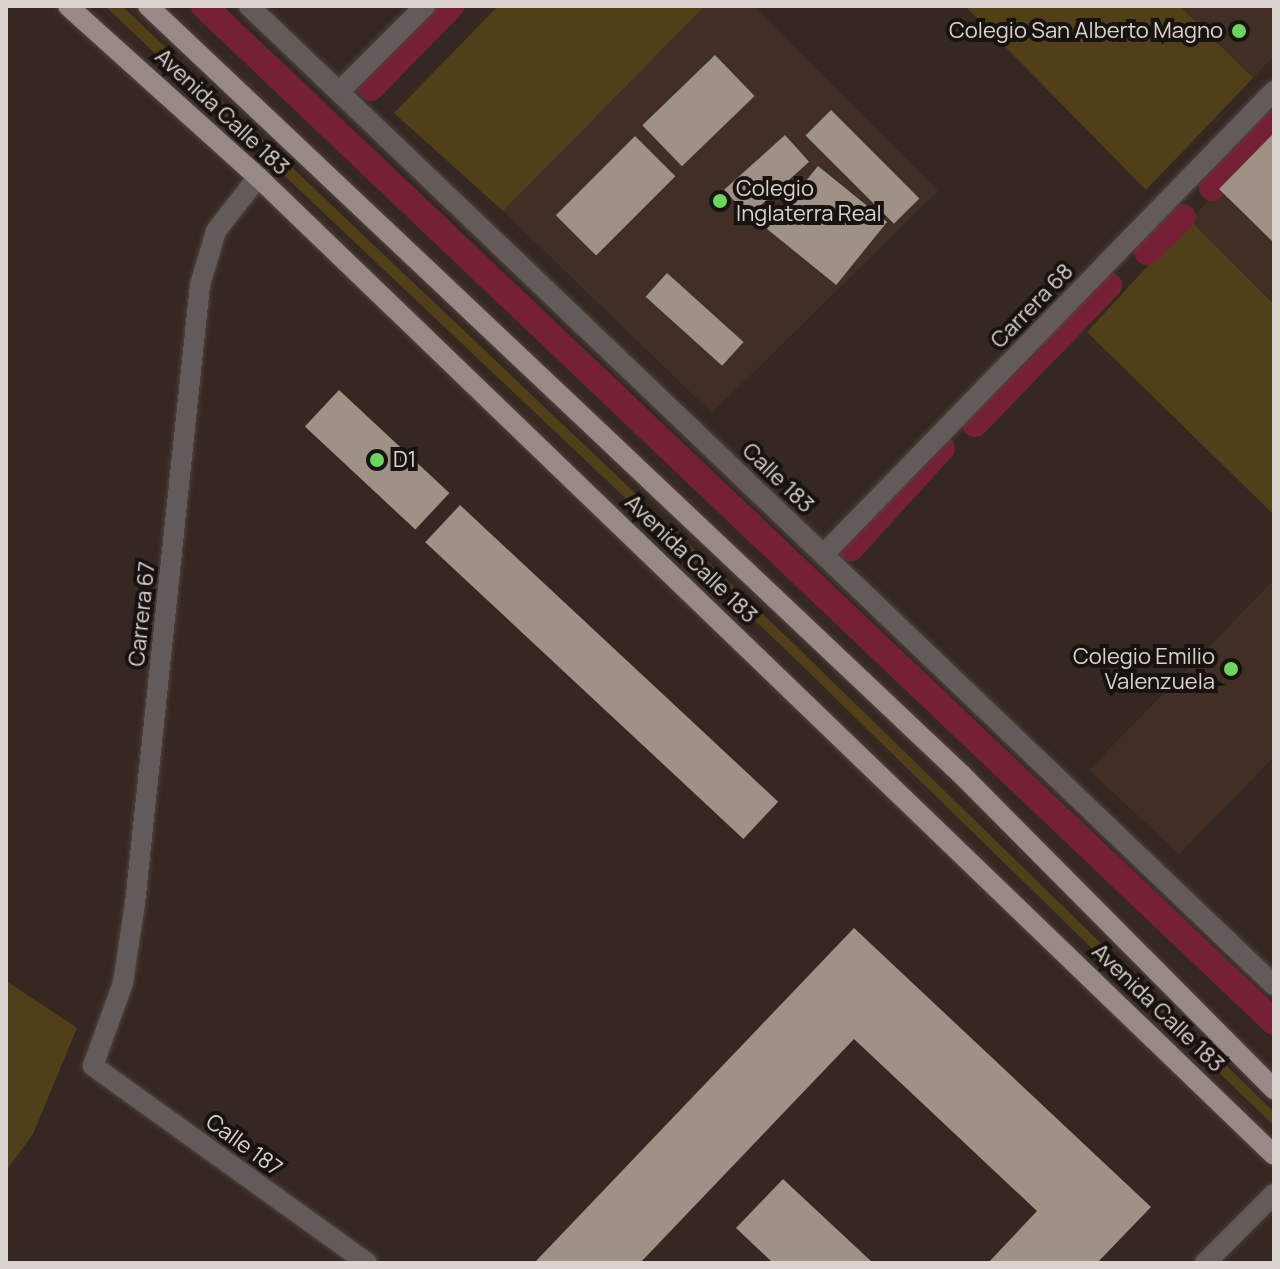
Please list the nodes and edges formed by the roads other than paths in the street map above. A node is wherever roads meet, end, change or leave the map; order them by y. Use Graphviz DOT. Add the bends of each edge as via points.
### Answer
graph roads {
  1 [pos="68,6"];
  2 [pos="148,6"];
  3 [pos="249,6"];
  4 [pos="425,6"];
  5 [pos="1274,91"];
  6 [pos="339,92"];
  7 [pos="258,177"];
  8 [pos="824,554"];
  9 [pos="1274,985"];
  10 [pos="93,1066"];
  11 [pos="1274,1089"];
  12 [pos="1274,1155"];
  13 [pos="1274,1194"];
  14 [pos="367,1263"];
  15 [pos="1205,1263"];
  1 -- 7 [label="main road, Avenida Calle 183"];
  2 -- 11 [label="main road, Avenida Calle 183" via="962,775"];
  3 -- 6 [label="street, Calle 183"];
  4 -- 6 [label="street"];
  5 -- 8 [label="street, Carrera 68"];
  6 -- 8 [label="street, Calle 183"];
  7 -- 10 [label="street, Carrera 67" via="216,231 200,285 135,903 123,983"];
  7 -- 12 [label="main road, Avenida Calle 183"];
  8 -- 9 [label="street, Calle 183"];
  10 -- 14 [label="street, Calle 187"];
  13 -- 15 [label="street"];
}
